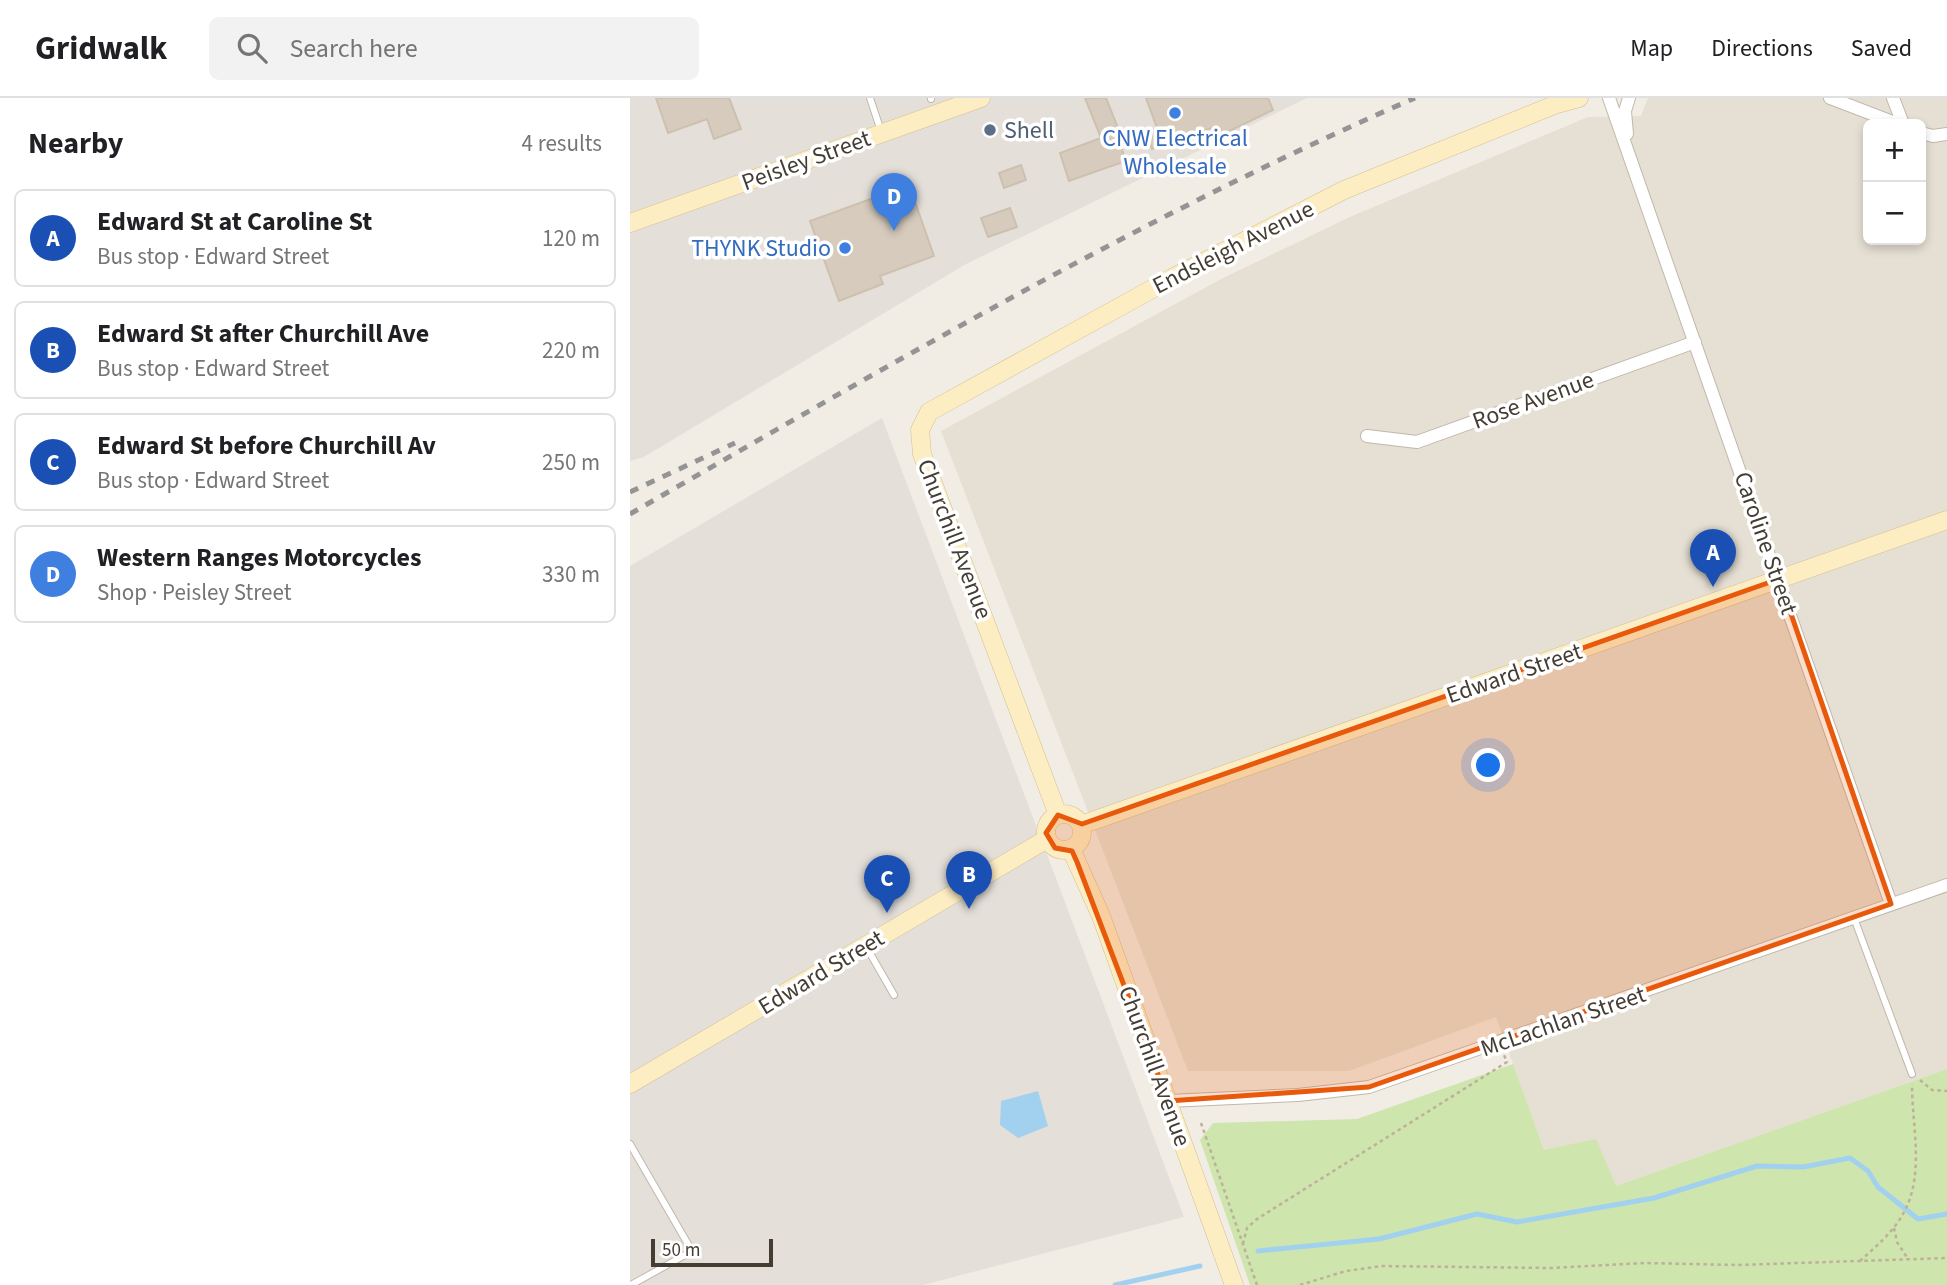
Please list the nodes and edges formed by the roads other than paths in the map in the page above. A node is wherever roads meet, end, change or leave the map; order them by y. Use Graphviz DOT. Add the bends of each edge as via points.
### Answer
graph roads {
  1 [pos="870,98"];
  2 [pos="981,98"];
  3 [pos="1580,98"];
  4 [pos="1609,98"];
  5 [pos="1629,98"];
  6 [pos="1830,98"];
  7 [pos="1894,98"];
  8 [pos="1562,101"];
  9 [pos="1887,119"];
  10 [pos="1899,119"];
  11 [pos="882,133"];
  12 [pos="1926,134"];
  13 [pos="1947,134"];
  14 [pos="1640,181"];
  15 [pos="630,223"];
  16 [pos="1695,342"];
  17 [pos="924,420"];
  18 [pos="1367,436"];
  19 [pos="1947,520"];
  20 [pos="1779,579"];
  21 [pos="1058,815"];
  22 [pos="1080,825"];
  23 [pos="1047,839"];
  24 [pos="1072,849"];
  25 [pos="1947,885"];
  26 [pos="1891,904"];
  27 [pos="1854,918"];
  28 [pos="865,946"];
  29 [pos="894,995"];
  30 [pos="1912,1074"];
  31 [pos="630,1084"];
  32 [pos="1168,1101"];
  33 [pos="630,1144"];
  34 [pos="631,1285"];
  35 [pos="1234,1285"];
  1 -- 11 [label="lane"];
  2 -- 11 [label="street, Peisley Street"];
  3 -- 8 [label="street, Endsleigh Avenue"];
  4 -- 14 [label="street, Caroline Street"];
  5 -- 14 [label="street, Caroline Street" via="1626,129"];
  6 -- 9 [label="street"];
  7 -- 10 [label="street"];
  8 -- 17 [label="street, Endsleigh Avenue" via="1344,190 938,405"];
  11 -- 15 [label="street, Peisley Street"];
  12 -- 13 [label="street"];
  14 -- 16 [label="street, Caroline Street"];
  16 -- 18 [label="street, Rose Avenue" via="1417,442"];
  16 -- 20 [label="street, Caroline Street"];
  17 -- 21 [label="street, Churchill Avenue" via="919,441 922,454"];
  19 -- 20 [label="street, Edward Street"];
  20 -- 22 [label="street, Edward Street"];
  20 -- 26 [label="street, Caroline Street"];
  21 -- 22 [label="street" via="1074,817"];
  21 -- 23 [label="street" via="1049,822"];
  22 -- 24 [label="street" via="1080,841"];
  23 -- 24 [label="street" via="1055,848"];
  23 -- 28 [label="street, Edward Street"];
  24 -- 32 [label="street, Churchill Avenue"];
  25 -- 26 [label="street, McLachlan Street"];
  26 -- 27 [label="street, McLachlan Street"];
  27 -- 30 [label="lane"];
  27 -- 32 [label="street, McLachlan Street" via="1369,1087"];
  28 -- 29 [label="lane"];
  28 -- 31 [label="street, Edward Street"];
  32 -- 35 [label="street, Churchill Avenue"];
  33 -- 34 [label="lane" via="692,1251"];
}
